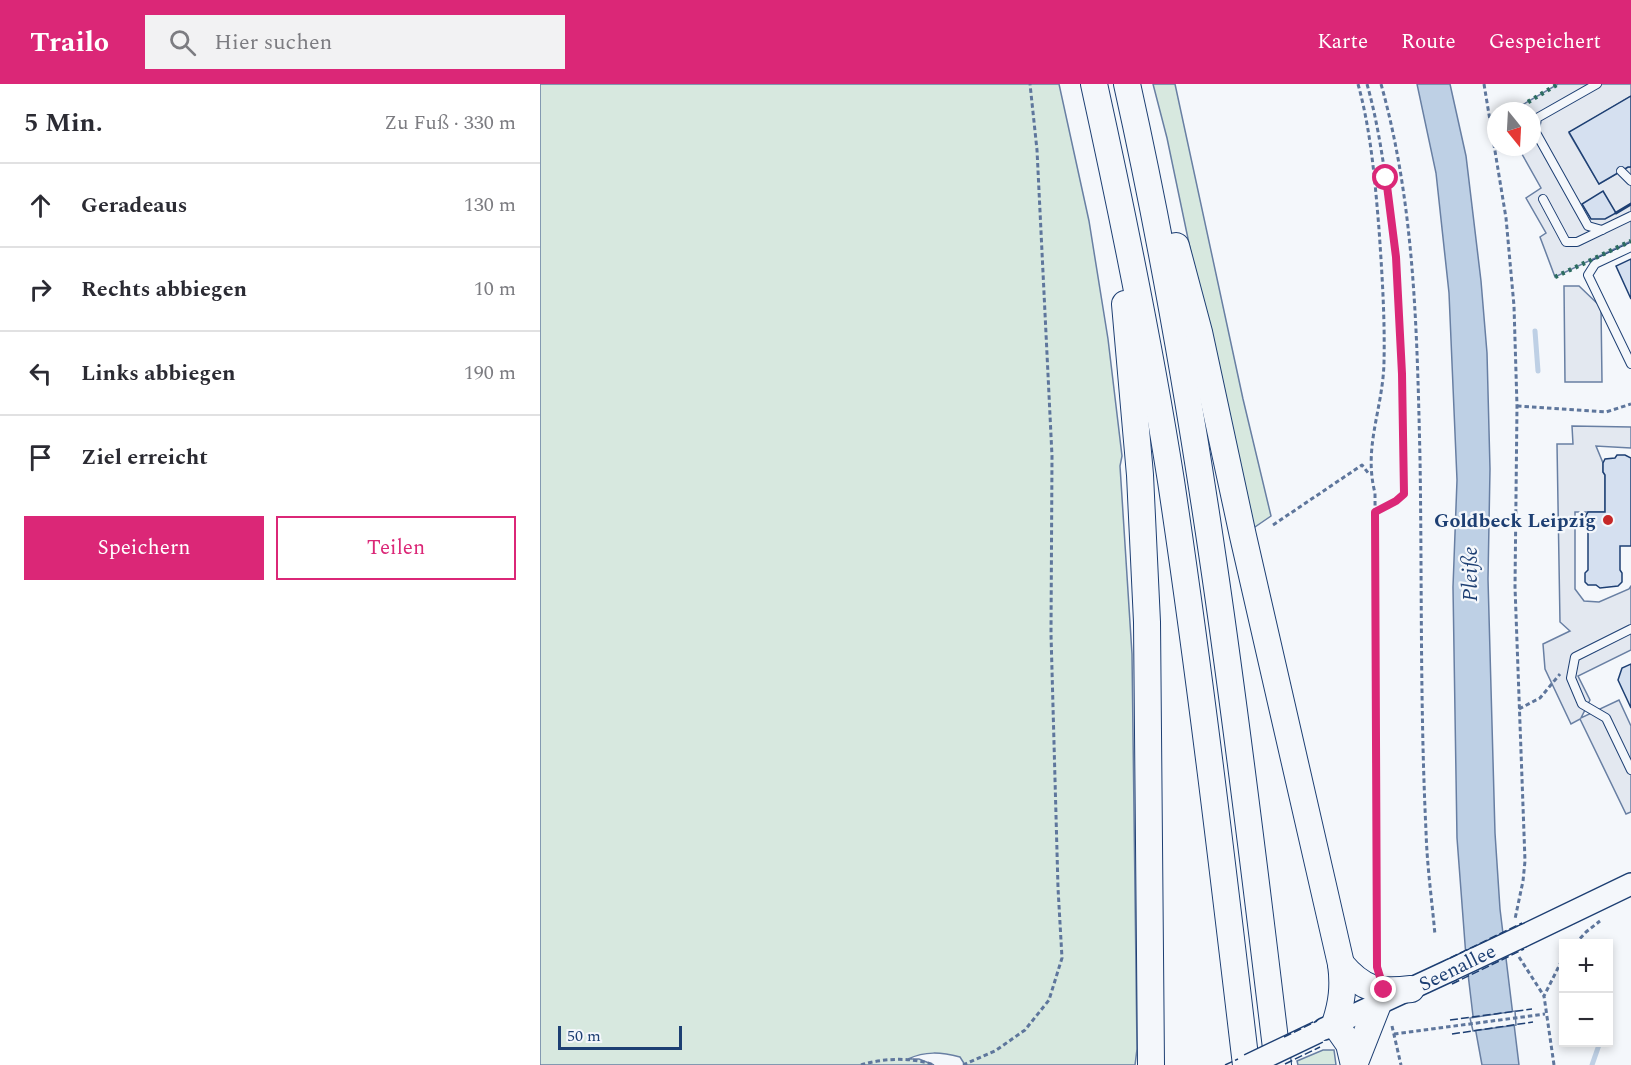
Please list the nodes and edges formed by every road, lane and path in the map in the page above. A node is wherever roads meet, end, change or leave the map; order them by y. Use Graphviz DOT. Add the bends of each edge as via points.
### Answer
graph roads {
  1 [pos="1030,84"];
  2 [pos="1094,84"];
  3 [pos="1127,84"];
  4 [pos="1358,84"];
  5 [pos="1366,84"];
  6 [pos="1381,84"];
  7 [pos="1484,84"];
  8 [pos="1597,84"];
  9 [pos="1135,120"];
  10 [pos="1621,171"];
  11 [pos="1631,181"];
  12 [pos="1119,196"];
  13 [pos="1543,199"];
  14 [pos="1631,216"];
  15 [pos="1602,230"];
  16 [pos="1631,247"];
  17 [pos="1631,364"];
  18 [pos="1631,405"];
  19 [pos="1517,406"];
  20 [pos="1370,476"];
  21 [pos="1375,512"];
  22 [pos="1273,525"];
  23 [pos="1631,629"];
  24 [pos="1575,657"];
  25 [pos="1519,709"];
  26 [pos="1631,770"];
  27 [pos="1631,884"];
  28 [pos="1435,935"];
  29 [pos="1518,935"];
  30 [pos="1341,964"];
  31 [pos="1559,966"];
  32 [pos="1411,989"];
  33 [pos="1544,996"];
  34 [pos="1383,998"];
  35 [pos="1545,1014"];
  36 [pos="1327,1028"];
  37 [pos="1394,1034"];
  38 [pos="1385,1035"];
  39 [pos="1152,1064"];
  40 [pos="861,1065"];
  41 [pos="934,1065"];
  42 [pos="963,1065"];
  43 [pos="1248,1065"];
  44 [pos="1278,1065"];
  45 [pos="1354,1065"];
  46 [pos="1401,1065"];
  47 [pos="1554,1065"];
  1 -- 42 [label="path" via="1037,150 1052,456 1051,634 1062,958 1049,1000 1025,1030 995,1051"];
  2 -- 12 [label="highway"];
  3 -- 9 [label="highway"];
  4 -- 20 [label="path" via="1376,194 1384,339 1382,397 1371,437"];
  5 -- 21 [label="path" via="1386,178 1396,257 1402,386 1404,494"];
  6 -- 28 [label="path" via="1400,175 1411,256 1418,386 1426,833"];
  7 -- 19 [label="path" via="1506,218"];
  8 -- 15 [label="lane" via="1537,118 1535,131 1588,226"];
  9 -- 30 [label="highway" via="1199,332"];
  9 -- 44 [label="highway" via="1167,278 1198,464 1242,765"];
  10 -- 11 [label="lane"];
  12 -- 39 [label="highway" via="1147,622"];
  12 -- 43 [label="highway" via="1171,482"];
  13 -- 15 [label="lane" via="1566,242 1577,242"];
  14 -- 15 [label="lane"];
  16 -- 17 [label="lane" via="1595,264 1588,275"];
  18 -- 19 [label="path" via="1606,412"];
  19 -- 25 [label="path" via="1515,587"];
  20 -- 21 [label="path"];
  20 -- 22 [label="path" via="1362,465"];
  21 -- 34 [label="path" via="1377,967"];
  23 -- 24 [label="lane"];
  24 -- 25 [label="path" via="1540,698"];
  24 -- 26 [label="lane" via="1570,678 1582,704 1606,718"];
  25 -- 29 [label="path" via="1525,861"];
  27 -- 29 [label="main road, Seenallee"];
  29 -- 32 [label="main road, Seenallee, bridge"];
  29 -- 33 [label="path"];
  30 -- 34 [label="highway"];
  30 -- 36 [label="highway" via="1341,1006"];
  31 -- 33 [label="path"];
  32 -- 34 [label="highway"];
  33 -- 35 [label="path"];
  34 -- 36 [label="main road"];
  34 -- 37 [label="path"];
  34 -- 45 [label="highway"];
  35 -- 37 [label="path"];
  35 -- 47 [label="path"];
  36 -- 43 [label="main road, bridge"];
  36 -- 45 [label="highway" via="1348,1044"];
  37 -- 38 [label="path"];
  37 -- 46 [label="path"];
  40 -- 41 [label="path" via="919,1059"];
}
